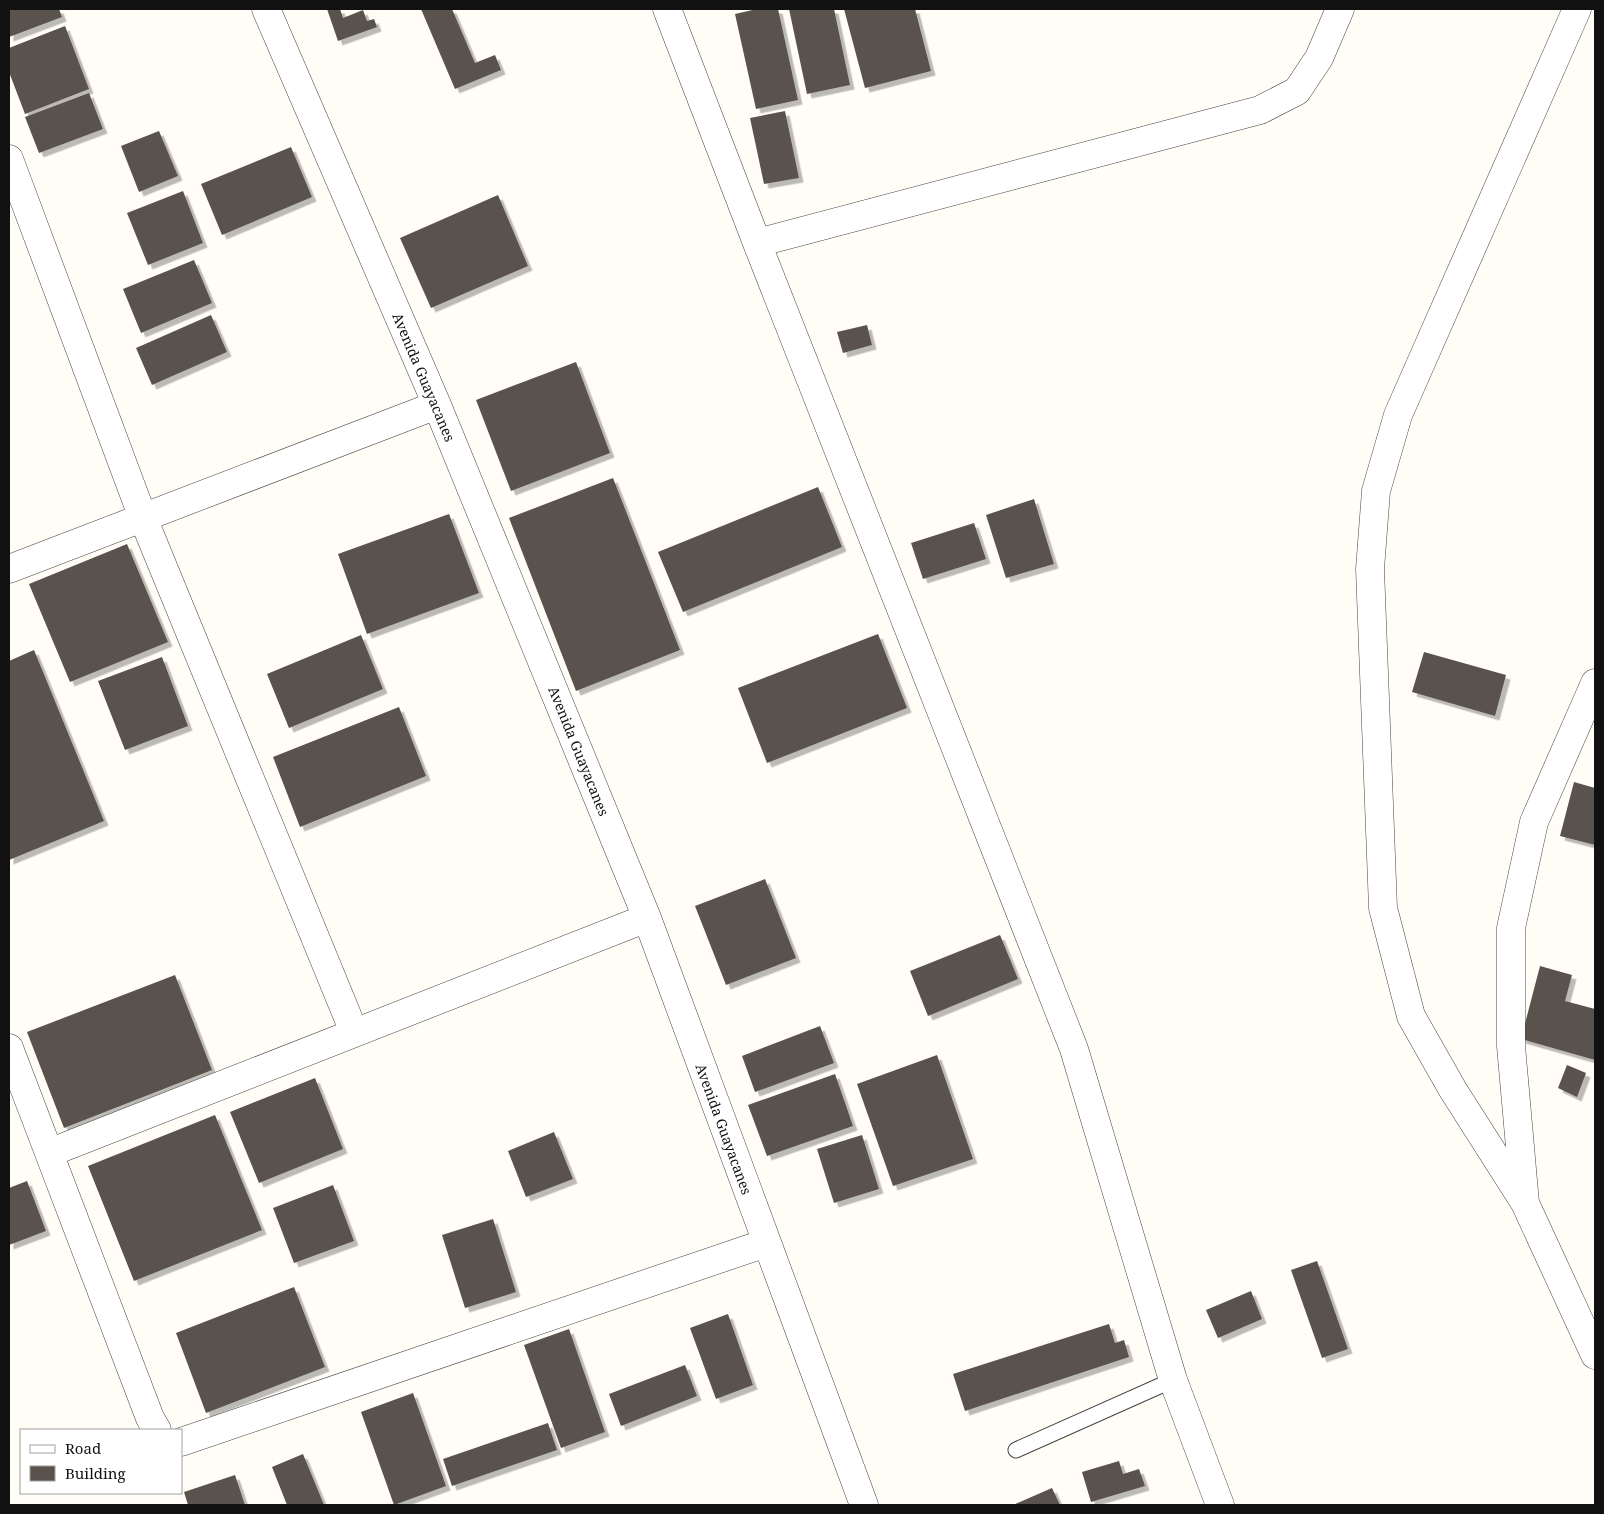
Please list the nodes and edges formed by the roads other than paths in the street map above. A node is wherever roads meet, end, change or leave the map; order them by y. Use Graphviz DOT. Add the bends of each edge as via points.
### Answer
graph roads {
  1 [pos="266,9"];
  2 [pos="667,9"];
  3 [pos="1340,9"];
  4 [pos="1576,9"];
  5 [pos="9,159"];
  6 [pos="757,243"];
  7 [pos="437,405"];
  8 [pos="143,518"];
  9 [pos="9,569"];
  10 [pos="1595,683"];
  11 [pos="647,918"];
  12 [pos="354,1032"];
  13 [pos="9,1048"];
  14 [pos="49,1153"];
  15 [pos="1525,1203"];
  16 [pos="766,1242"];
  17 [pos="1595,1355"];
  18 [pos="1173,1380"];
  19 [pos="156,1429"];
  20 [pos="182,1442"];
  21 [pos="1016,1450"];
  22 [pos="864,1505"];
  23 [pos="1220,1505"];
  1 -- 7 [label="street, Avenida Guayacanes"];
  2 -- 6 [label="street"];
  3 -- 6 [label="street" via="1319,58 1297,90 1260,110"];
  4 -- 15 [label="street" via="1398,415 1376,491 1370,569 1383,908 1411,1016 1452,1090"];
  5 -- 8 [label="street"];
  6 -- 18 [label="street" via="1074,1049"];
  7 -- 8 [label="street"];
  7 -- 11 [label="street, Avenida Guayacanes"];
  8 -- 9 [label="street"];
  8 -- 12 [label="street"];
  10 -- 15 [label="street" via="1534,822 1511,928 1511,1046"];
  11 -- 12 [label="street"];
  11 -- 16 [label="street, Avenida Guayacanes"];
  12 -- 14 [label="street"];
  13 -- 14 [label="street"];
  14 -- 19 [label="street"];
  15 -- 17 [label="street"];
  16 -- 20 [label="street"];
  16 -- 22 [label="street, Avenida Guayacanes"];
  18 -- 21 [label="lane"];
  18 -- 23 [label="street"];
}
